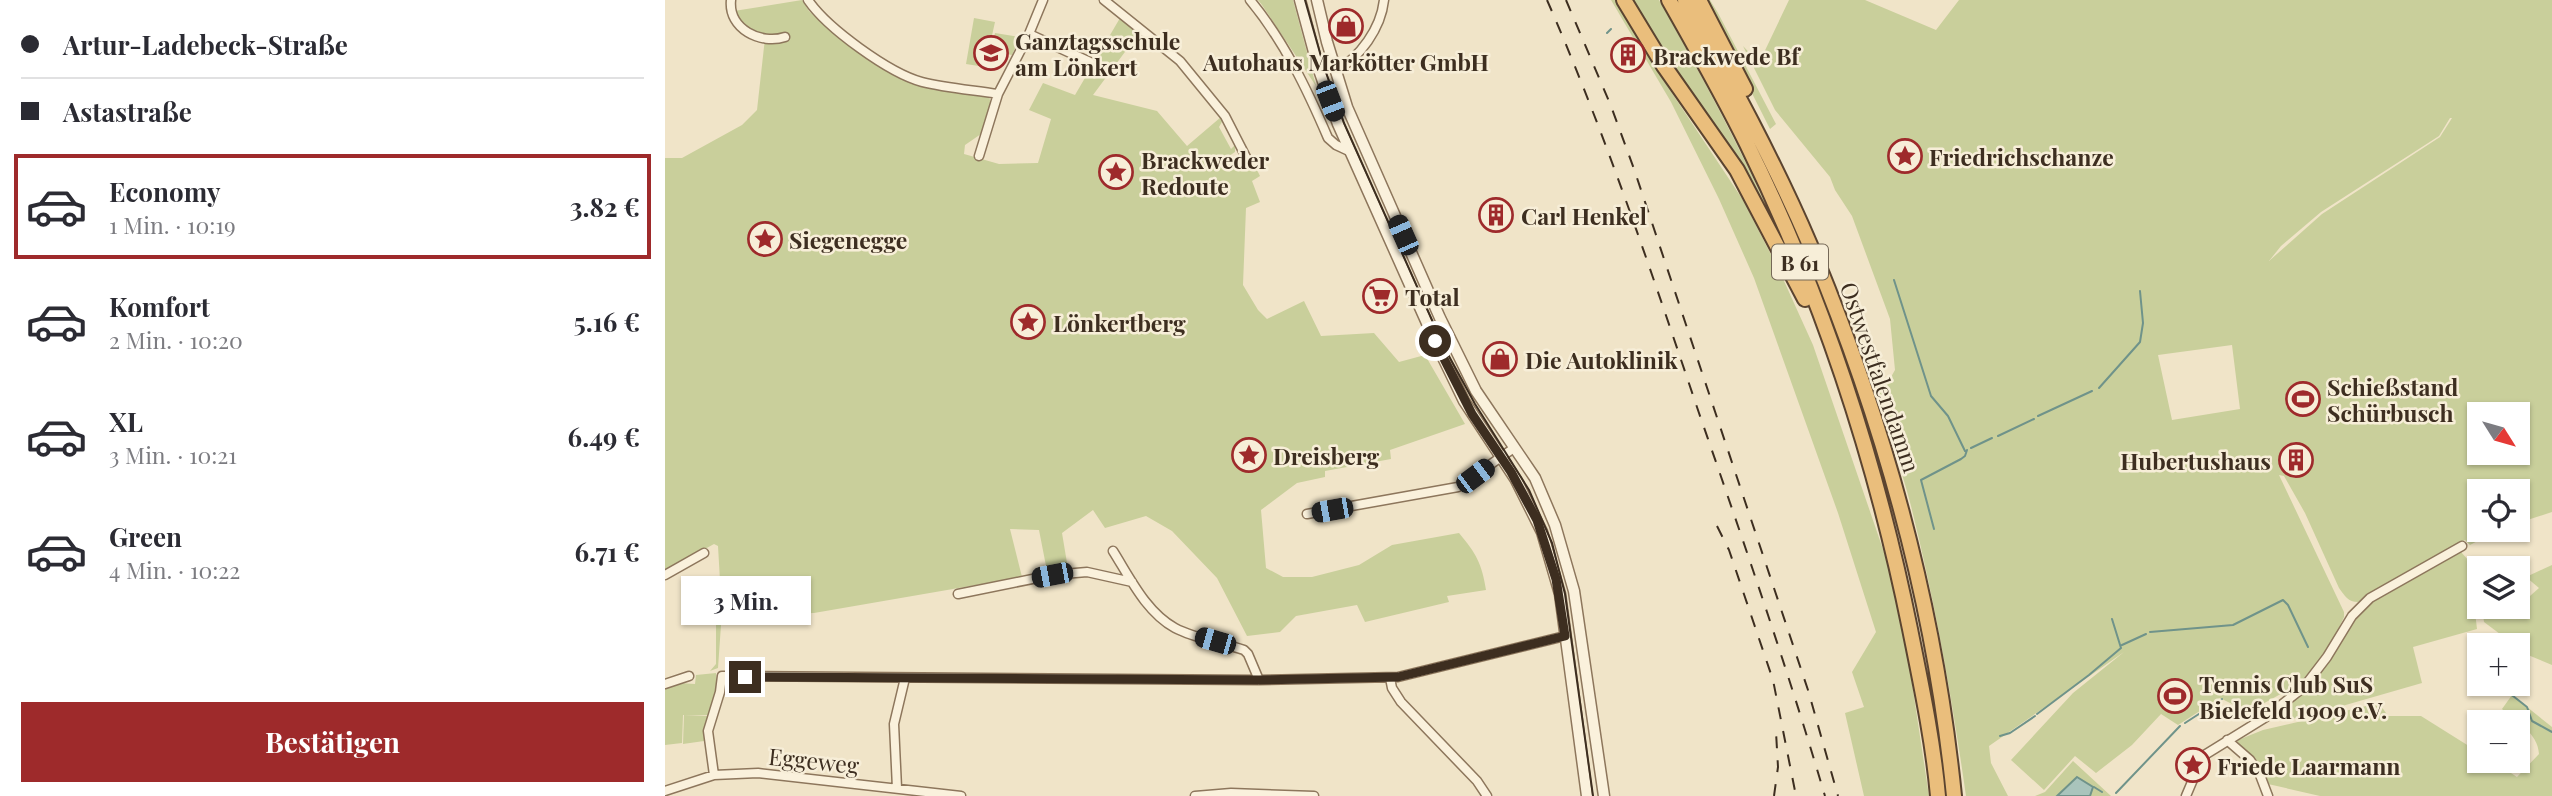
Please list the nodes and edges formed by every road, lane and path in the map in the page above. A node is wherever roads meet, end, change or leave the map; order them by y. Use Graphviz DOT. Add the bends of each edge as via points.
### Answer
graph roads {
  1 [pos="731,0"];
  2 [pos="808,0"];
  3 [pos="1042,0"];
  4 [pos="1104,0"];
  5 [pos="1250,0"];
  6 [pos="1300,0"];
  7 [pos="1317,0"];
  8 [pos="1384,0"];
  9 [pos="1624,0"];
  10 [pos="1669,0"];
  11 [pos="1685,0"];
  12 [pos="1699,0"];
  13 [pos="1029,34"];
  14 [pos="785,37"];
  15 [pos="1090,62"];
  16 [pos="1335,71"];
  17 [pos="998,94"];
  18 [pos="1349,151"];
  19 [pos="979,156"];
  20 [pos="1248,161"];
  21 [pos="1808,242"];
  22 [pos="1514,447"];
  23 [pos="1500,456"];
  24 [pos="1307,514"];
  25 [pos="1891,541"];
  26 [pos="2462,546"];
  27 [pos="1113,551"];
  28 [pos="704,553"];
  29 [pos="665,575"];
  30 [pos="1132,582"];
  31 [pos="958,594"];
  32 [pos="1565,636"];
  33 [pos="689,676"];
  34 [pos="905,678"];
  35 [pos="1390,678"];
  36 [pos="1259,680"];
  37 [pos="665,684"];
  38 [pos="2227,740"];
  39 [pos="714,775"];
  40 [pos="897,788"];
  41 [pos="665,791"];
  42 [pos="1285,795"];
  43 [pos="961,796"];
  44 [pos="1195,796"];
  45 [pos="1314,796"];
  46 [pos="1487,796"];
  47 [pos="1587,796"];
  48 [pos="1604,796"];
  49 [pos="1938,796"];
  50 [pos="1954,796"];
  51 [pos="2186,796"];
  52 [pos="2268,796"];
  1 -- 14 [label="street" via="733,18 748,32 772,41"];
  2 -- 17 [label="street" via="845,38 910,78"];
  3 -- 13 [label="street"];
  4 -- 20 [label="street" via="1180,61 1225,116"];
  5 -- 18 [label="street" via="1291,61 1331,142"];
  6 -- 18 [label="street" via="1318,67"];
  7 -- 16 [label="street"];
  8 -- 16 [label="street" via="1373,33"];
  9 -- 25 [label="highway, B 61" via="1753,198 1802,291 1822,336"];
  10 -- 25 [label="highway, Ostwestfalendamm / B 61" via="1742,133 1795,250 1860,428"];
  11 -- 21 [label="highway, Ostwestfalendamm / B 61" via="1735,90"];
  12 -- 21 [label="highway" via="1771,143"];
  13 -- 15 [label="street"];
  13 -- 17 [label="street"];
  16 -- 22 [label="street" via="1455,350"];
  17 -- 19 [label="street"];
  18 -- 23 [label="street" via="1455,382"];
  21 -- 50 [label="highway, Ostwestfalendamm / B 61" via="1858,370 1899,505 1926,621"];
  22 -- 23 [label="street"];
  22 -- 48 [label="street" via="1546,501 1574,591"];
  23 -- 24 [label="street" via="1458,487"];
  23 -- 32 [label="street" via="1524,493 1544,539"];
  25 -- 49 [label="highway, Ostwestfalendamm / B 61" via="1923,695"];
  26 -- 38 [label="street" via="2370,597 2304,687"];
  27 -- 30 [label="street"];
  28 -- 29 [label="street"];
  30 -- 31 [label="street" via="1087,572"];
  30 -- 36 [label="street" via="1147,604 1174,628 1244,650"];
  32 -- 35 [label="street"];
  32 -- 47 [label="street"];
  33 -- 37 [label="street"];
  34 -- 36 [label="street"];
  34 -- 39 [label="street" via="722,677 708,731"];
  34 -- 40 [label="street" via="894,724"];
  35 -- 36 [label="street"];
  35 -- 46 [label="street" via="1401,702"];
  38 -- 51 [label="street" via="2201,759"];
  38 -- 52 [label="street" via="2250,760"];
  39 -- 40 [label="street, Eggeweg" via="781,774"];
  39 -- 41 [label="street, Eggeweg"];
  40 -- 43 [label="street, Eggeweg"];
  42 -- 44 [label="street"];
  42 -- 45 [label="street"];
}
